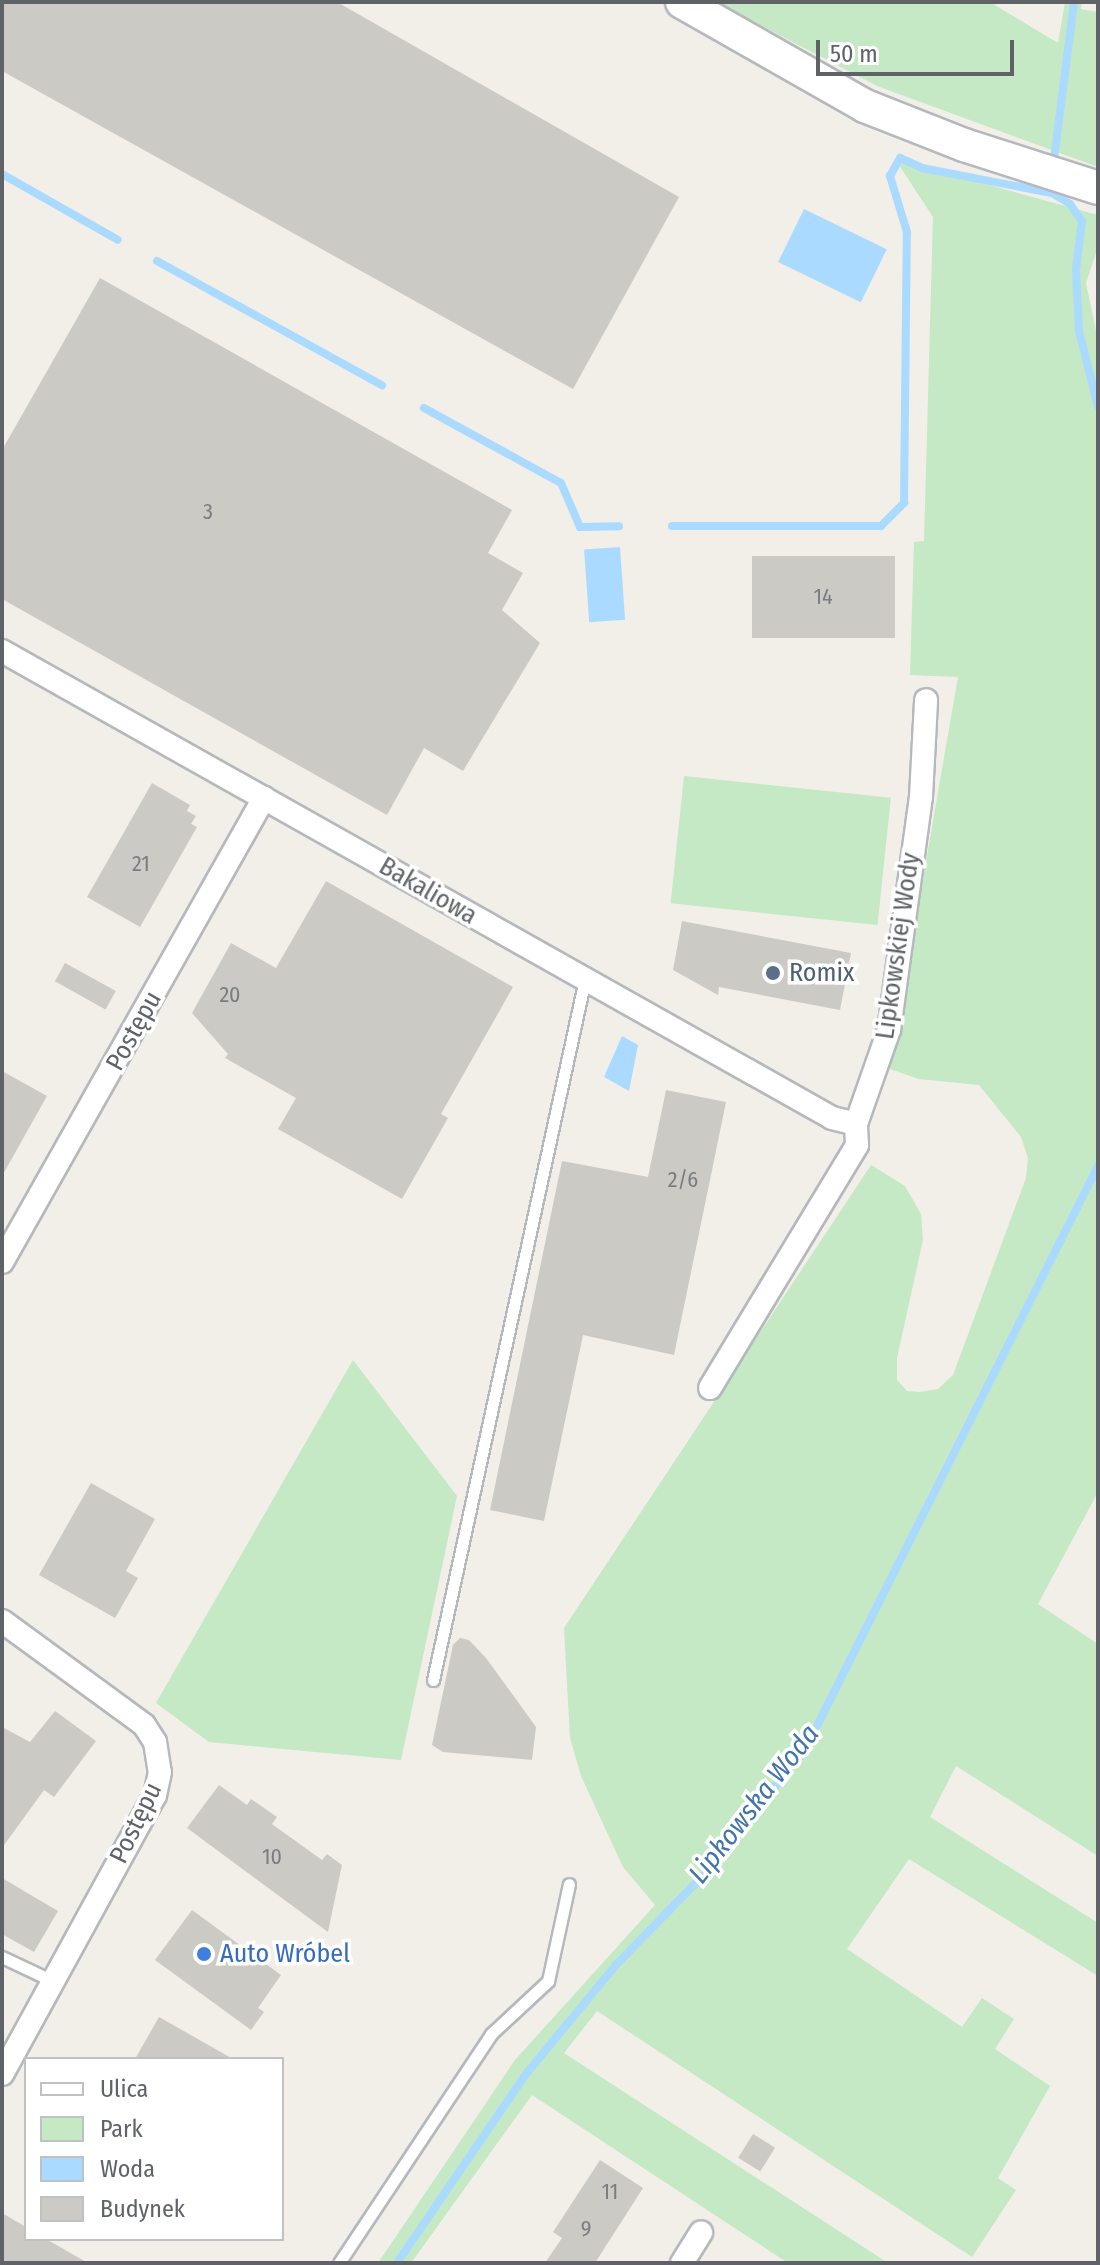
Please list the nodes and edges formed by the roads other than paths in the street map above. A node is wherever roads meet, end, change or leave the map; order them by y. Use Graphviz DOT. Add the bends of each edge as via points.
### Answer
graph roads {
  1 [pos="682,2"];
  2 [pos="1098,188"];
  3 [pos="2,651"];
  4 [pos="926,700"];
  5 [pos="264,798"];
  6 [pos="585,979"];
  7 [pos="856,1124"];
  8 [pos="2,1262"];
  9 [pos="710,1388"];
  10 [pos="2,1621"];
  11 [pos="433,1680"];
  12 [pos="569,1884"];
  13 [pos="2,1957"];
  14 [pos="53,1981"];
  15 [pos="2,2074"];
  16 [pos="701,2233"];
  17 [pos="339,2263"];
  18 [pos="682,2263"];
  1 -- 2 [label="main road" via="865,106"];
  3 -- 5 [label="street, Bakaliowa"];
  4 -- 7 [label="street, Lipkowskiej Wody" via="921,797 889,1030"];
  5 -- 6 [label="street, Bakaliowa"];
  5 -- 8 [label="street, Postępu"];
  6 -- 7 [label="street, Bakaliowa" via="832,1118"];
  6 -- 11 [label="lane"];
  7 -- 9 [label="street, Lipkowskiej Wody" via="857,1145"];
  10 -- 14 [label="street, Postępu" via="144,1725 159,1756 155,1795"];
  12 -- 17 [label="lane" via="548,1981 491,2034"];
  13 -- 14 [label="lane"];
  14 -- 15 [label="street, Postępu"];
  16 -- 18 [label="street"];
}
